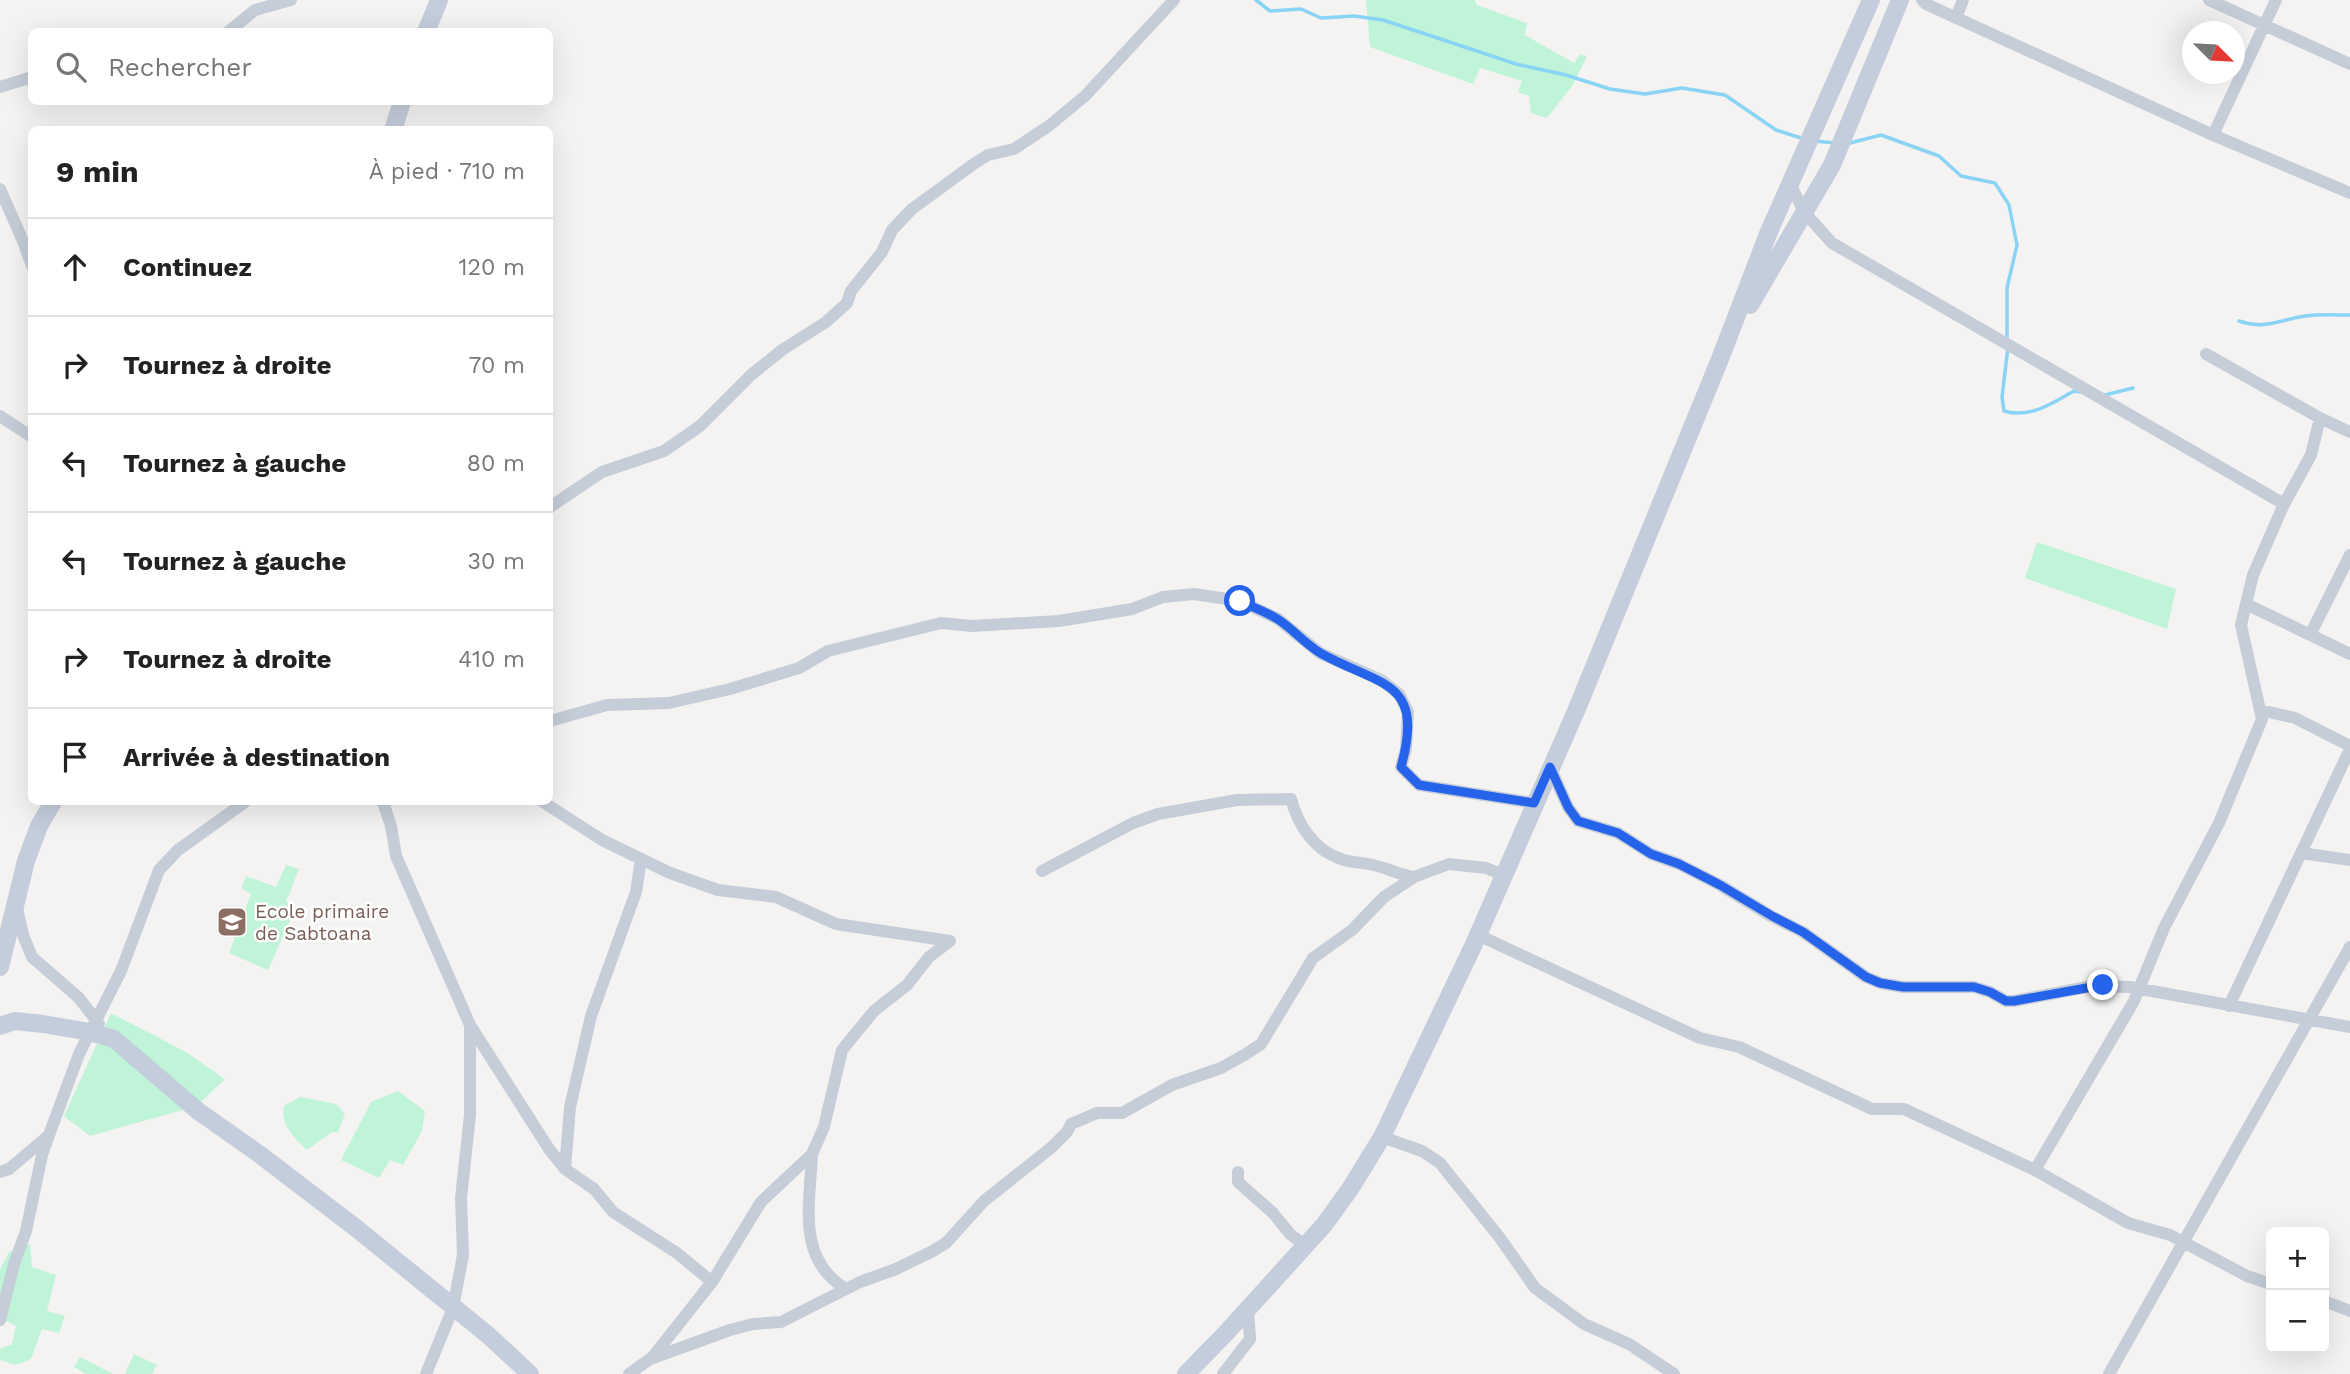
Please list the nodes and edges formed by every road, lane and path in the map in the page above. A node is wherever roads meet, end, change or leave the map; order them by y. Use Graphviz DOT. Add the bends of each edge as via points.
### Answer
graph roads {
  1 [pos="291,0"];
  2 [pos="439,0"];
  3 [pos="1174,0"];
  4 [pos="1871,0"];
  5 [pos="1900,0"];
  6 [pos="1922,0"];
  7 [pos="1963,0"];
  8 [pos="2209,0"];
  9 [pos="2276,0"];
  10 [pos="1956,18"];
  11 [pos="2265,25"];
  12 [pos="233,28"];
  13 [pos="428,28"];
  14 [pos="2350,64"];
  15 [pos="28,78"];
  16 [pos="0,87"];
  17 [pos="401,105"];
  18 [pos="394,126"];
  19 [pos="2213,135"];
  20 [pos="1790,183"];
  21 [pos="0,189"];
  22 [pos="2350,193"];
  23 [pos="1804,212"];
  24 [pos="28,255"];
  25 [pos="1725,348"];
  26 [pos="2206,354"];
  27 [pos="0,416"];
  28 [pos="2320,418"];
  29 [pos="2350,432"];
  30 [pos="28,434"];
  31 [pos="2284,504"];
  32 [pos="553,505"];
  33 [pos="2350,555"];
  34 [pos="2246,604"];
  35 [pos="2310,635"];
  36 [pos="2350,654"];
  37 [pos="2260,709"];
  38 [pos="553,720"];
  39 [pos="2350,747"];
  40 [pos="1550,767"];
  41 [pos="1534,803"];
  42 [pos="51,805"];
  43 [pos="241,805"];
  44 [pos="384,805"];
  45 [pos="548,805"];
  46 [pos="2301,853"];
  47 [pos="641,859"];
  48 [pos="2350,860"];
  49 [pos="1042,871"];
  50 [pos="1503,875"];
  51 [pos="1414,877"];
  52 [pos="16,904"];
  53 [pos="1478,935"];
  54 [pos="2350,947"];
  55 [pos="0,967"];
  56 [pos="2139,988"];
  57 [pos="2229,1006"];
  58 [pos="2311,1021"];
  59 [pos="470,1025"];
  60 [pos="0,1026"];
  61 [pos="94,1026"];
  62 [pos="2350,1027"];
  63 [pos="49,1135"];
  64 [pos="1382,1137"];
  65 [pos="812,1154"];
  66 [pos="565,1169"];
  67 [pos="2035,1170"];
  68 [pos="0,1172"];
  69 [pos="1238,1172"];
  70 [pos="2184,1242"];
  71 [pos="1306,1246"];
  72 [pos="712,1282"];
  73 [pos="2266,1282"];
  74 [pos="846,1289"];
  75 [pos="2329,1303"];
  76 [pos="453,1308"];
  77 [pos="1248,1310"];
  78 [pos="2350,1311"];
  79 [pos="0,1320"];
  80 [pos="650,1360"];
  81 [pos="426,1374"];
  82 [pos="530,1374"];
  83 [pos="629,1374"];
  84 [pos="1186,1374"];
  85 [pos="1223,1374"];
  86 [pos="1674,1374"];
  87 [pos="2109,1374"];
  1 -- 12 [label="street" via="255,10"];
  2 -- 13 [label="street"];
  3 -- 32 [label="street" via="1086,96 1050,125 1014,149 975,163 907,214 847,303 751,375 700,426 664,451 602,472"];
  4 -- 20 [label="street"];
  5 -- 23 [label="street" via="1832,165"];
  6 -- 10 [label="street"];
  7 -- 10 [label="street"];
  8 -- 11 [label="street"];
  9 -- 11 [label="street"];
  10 -- 19 [label="street"];
  11 -- 14 [label="street"];
  11 -- 19 [label="street"];
  15 -- 16 [label="street"];
  17 -- 18 [label="street"];
  19 -- 22 [label="street"];
  20 -- 23 [label="street"];
  20 -- 25 [label="street"];
  21 -- 24 [label="street"];
  23 -- 25 [label="street"];
  23 -- 31 [label="street" via="1832,243"];
  25 -- 40 [label="street"];
  26 -- 28 [label="street"];
  27 -- 30 [label="street"];
  28 -- 29 [label="street"];
  28 -- 31 [label="street" via="2311,455"];
  31 -- 34 [label="street" via="2253,575"];
  33 -- 35 [label="street"];
  34 -- 35 [label="street"];
  34 -- 37 [label="street" via="2241,625"];
  35 -- 36 [label="street"];
  37 -- 39 [label="street" via="2295,718"];
  37 -- 56 [label="street" via="2262,719 2219,822 2164,928"];
  38 -- 41 [label="street" via="607,705 669,703 730,689 799,668 828,651 941,623 1059,621 1194,594 1240,601 1278,619 1320,653 1381,680 1399,694 1408,712 1401,767 1419,785"];
  39 -- 46 [label="street"];
  40 -- 41 [label="street"];
  40 -- 56 [label="street" via="1578,821 1618,833 1651,854 1698,873 1803,932 1846,965 1880,983 1974,987 2006,1001 2092,986"];
  41 -- 50 [label="street"];
  42 -- 52 [label="street" via="26,861"];
  43 -- 61 [label="street" via="178,850 159,870 121,971"];
  44 -- 59 [label="street" via="396,856"];
  45 -- 47 [label="street"];
  46 -- 48 [label="street"];
  46 -- 57 [label="street"];
  47 -- 65 [label="street" via="718,890 776,897 836,924 950,941 874,1011 842,1050 824,1127"];
  47 -- 66 [label="street" via="636,892 591,1016 570,1108"];
  49 -- 51 [label="street" via="1133,822 1158,814 1237,800 1291,799 1308,835 1322,850 1340,859"];
  50 -- 51 [label="street" via="1449,864"];
  50 -- 53 [label="street"];
  51 -- 74 [label="street" via="1313,958 1261,1044 1235,1062 1172,1085 1122,1113 1097,1113 1070,1124 1052,1147 984,1202 946,1243"];
  52 -- 55 [label="street"];
  52 -- 61 [label="street" via="32,957 79,998"];
  53 -- 64 [label="street"];
  53 -- 67 [label="street" via="1700,1038 1739,1047 1872,1110 1903,1110"];
  54 -- 58 [label="street"];
  56 -- 57 [label="street"];
  56 -- 67 [label="street"];
  57 -- 58 [label="street"];
  58 -- 62 [label="street"];
  58 -- 70 [label="street"];
  59 -- 66 [label="street"];
  59 -- 76 [label="street" via="470,1115 461,1198 463,1255"];
  60 -- 61 [label="street" via="15,1021"];
  61 -- 63 [label="street"];
  61 -- 76 [label="street"];
  63 -- 68 [label="street"];
  63 -- 79 [label="street"];
  64 -- 71 [label="street"];
  64 -- 86 [label="street" via="1422,1150 1440,1163 1535,1288 1584,1324 1629,1344"];
  65 -- 72 [label="street" via="761,1202"];
  65 -- 74 [label="street" via="809,1239 822,1270"];
  66 -- 72 [label="street" via="594,1189 612,1212 677,1253"];
  67 -- 70 [label="street" via="2128,1223"];
  69 -- 71 [label="street" via="1238,1182"];
  70 -- 73 [label="street"];
  70 -- 87 [label="street"];
  71 -- 77 [label="street"];
  72 -- 80 [label="street"];
  74 -- 80 [label="street" via="781,1321 730,1330"];
  75 -- 78 [label="street"];
  76 -- 81 [label="street"];
  76 -- 82 [label="street"];
  77 -- 84 [label="street"];
  77 -- 85 [label="street" via="1250,1339"];
  80 -- 83 [label="street"];
}
